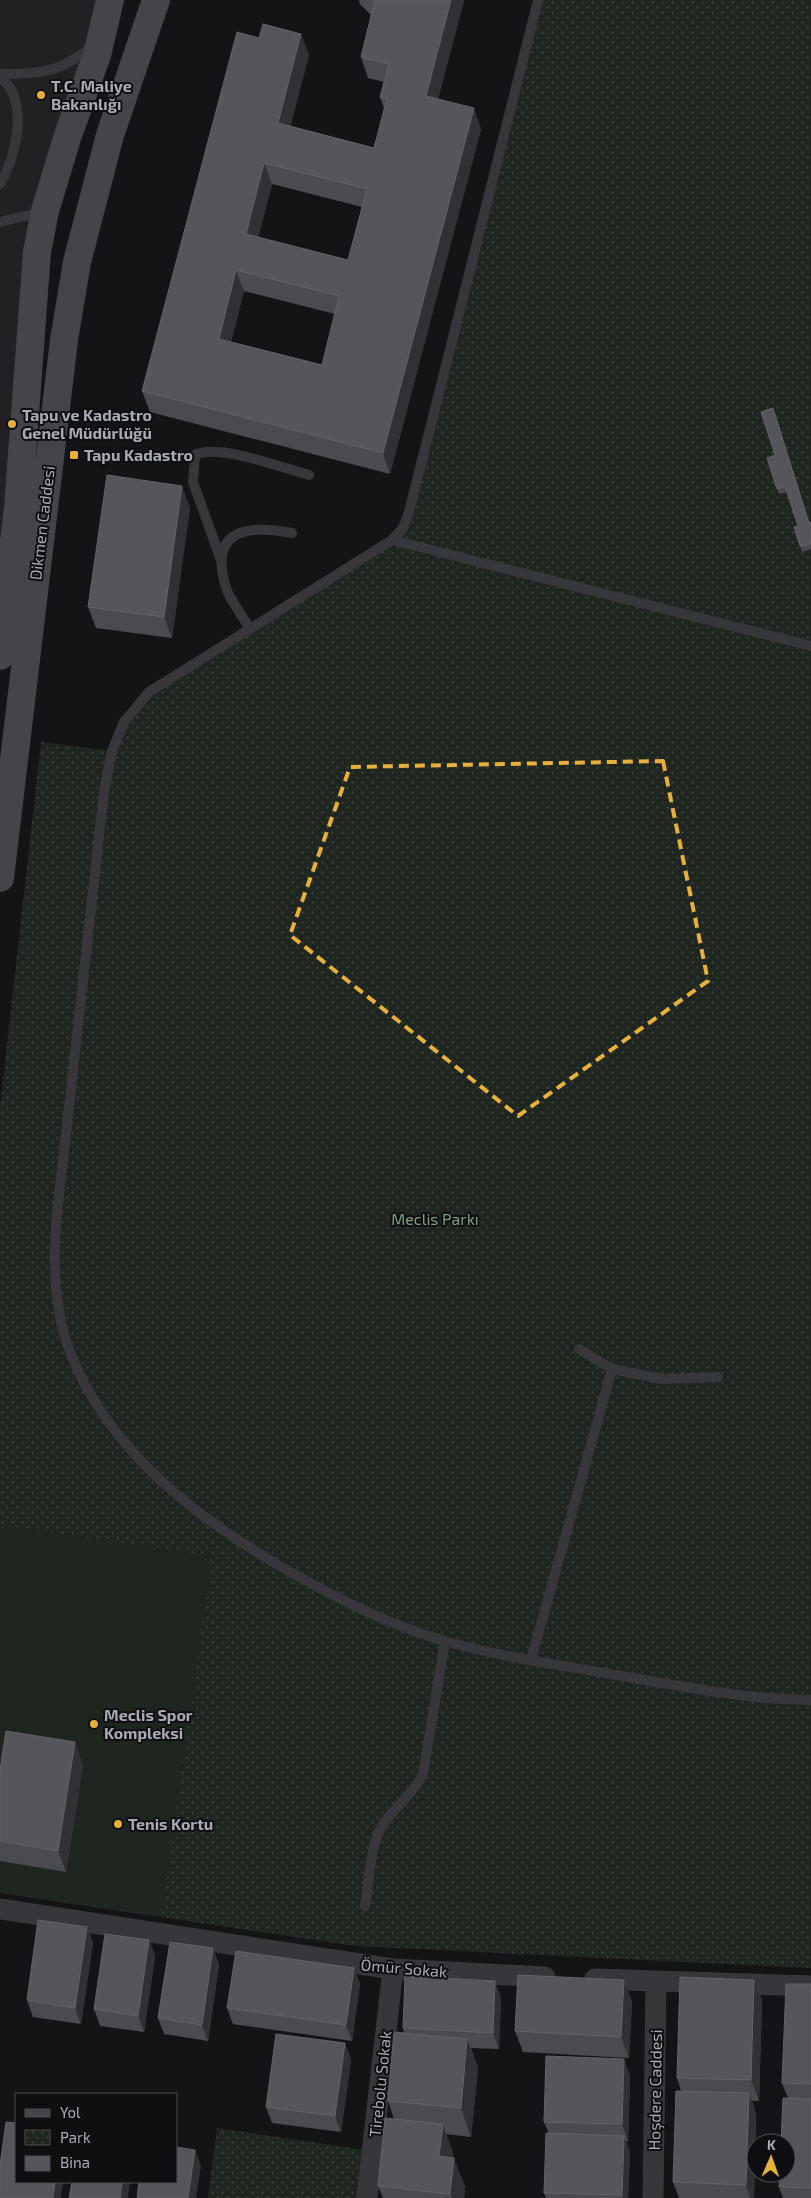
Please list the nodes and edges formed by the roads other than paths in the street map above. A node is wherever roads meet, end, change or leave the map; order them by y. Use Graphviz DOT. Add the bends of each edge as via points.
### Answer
graph roads {
  1 [pos="110,0"];
  2 [pos="156,0"];
  3 [pos="538,0"];
  4 [pos="100,40"];
  5 [pos="0,75"];
  6 [pos="0,184"];
  7 [pos="45,212"];
  8 [pos="0,222"];
  9 [pos="87,224"];
  10 [pos="37,252"];
  11 [pos="77,262"];
  12 [pos="309,475"];
  13 [pos="292,533"];
  14 [pos="392,540"];
  15 [pos="221,560"];
  16 [pos="249,628"];
  17 [pos="811,646"];
  18 [pos="0,656"];
  19 [pos="0,878"];
  20 [pos="579,1349"];
  21 [pos="612,1370"];
  22 [pos="718,1377"];
  23 [pos="445,1641"];
  24 [pos="531,1660"];
  25 [pos="811,1700"];
  26 [pos="365,1906"];
  27 [pos="0,1910"];
  28 [pos="393,1970"];
  29 [pos="656,1982"];
  30 [pos="811,1986"];
  31 [pos="367,2198"];
  32 [pos="654,2198"];
  1 -- 4 [label="main road, Dikmen Caddesi"];
  2 -- 9 [label="main road, Dikmen Caddesi" via="110,135"];
  3 -- 14 [label="lane" via="409,512 403,528"];
  4 -- 5 [label="lane" via="61,67 36,74"];
  4 -- 7 [label="main road, Dikmen Caddesi"];
  5 -- 6 [label="lane" via="10,88 17,109 12,157"];
  7 -- 8 [label="lane"];
  7 -- 9 [label="main road"];
  7 -- 10 [label="main road, Dikmen Caddesi"];
  9 -- 11 [label="main road, Dikmen Caddesi"];
  10 -- 11 [label="main road"];
  10 -- 18 [label="main road, Dikmen Caddesi" via="18,508"];
  11 -- 19 [label="main road, Dikmen Caddesi" via="64,340"];
  12 -- 15 [label="lane" via="225,452 203,451 195,455 193,482"];
  13 -- 15 [label="lane" via="255,529 239,532 225,544"];
  14 -- 16 [label="lane"];
  14 -- 17 [label="lane"];
  15 -- 16 [label="lane" via="229,594"];
  16 -- 23 [label="lane" via="149,692 124,722 112,751 104,792 53,1255 59,1308 72,1356 91,1395 115,1433 166,1486 237,1540 300,1577 354,1606"];
  20 -- 21 [label="lane"];
  21 -- 22 [label="lane" via="662,1379"];
  21 -- 24 [label="lane"];
  23 -- 24 [label="lane"];
  23 -- 26 [label="lane" via="423,1774 416,1788 376,1836"];
  24 -- 25 [label="lane" via="736,1695"];
  27 -- 28 [label="street, Ömür Sokak"];
  28 -- 29 [label="street, Ömür Sokak"];
  28 -- 31 [label="street, Tirebolu Sokak"];
  29 -- 30 [label="street, Ömür Sokak"];
  29 -- 32 [label="street, Hoşdere Caddesi"];
}
